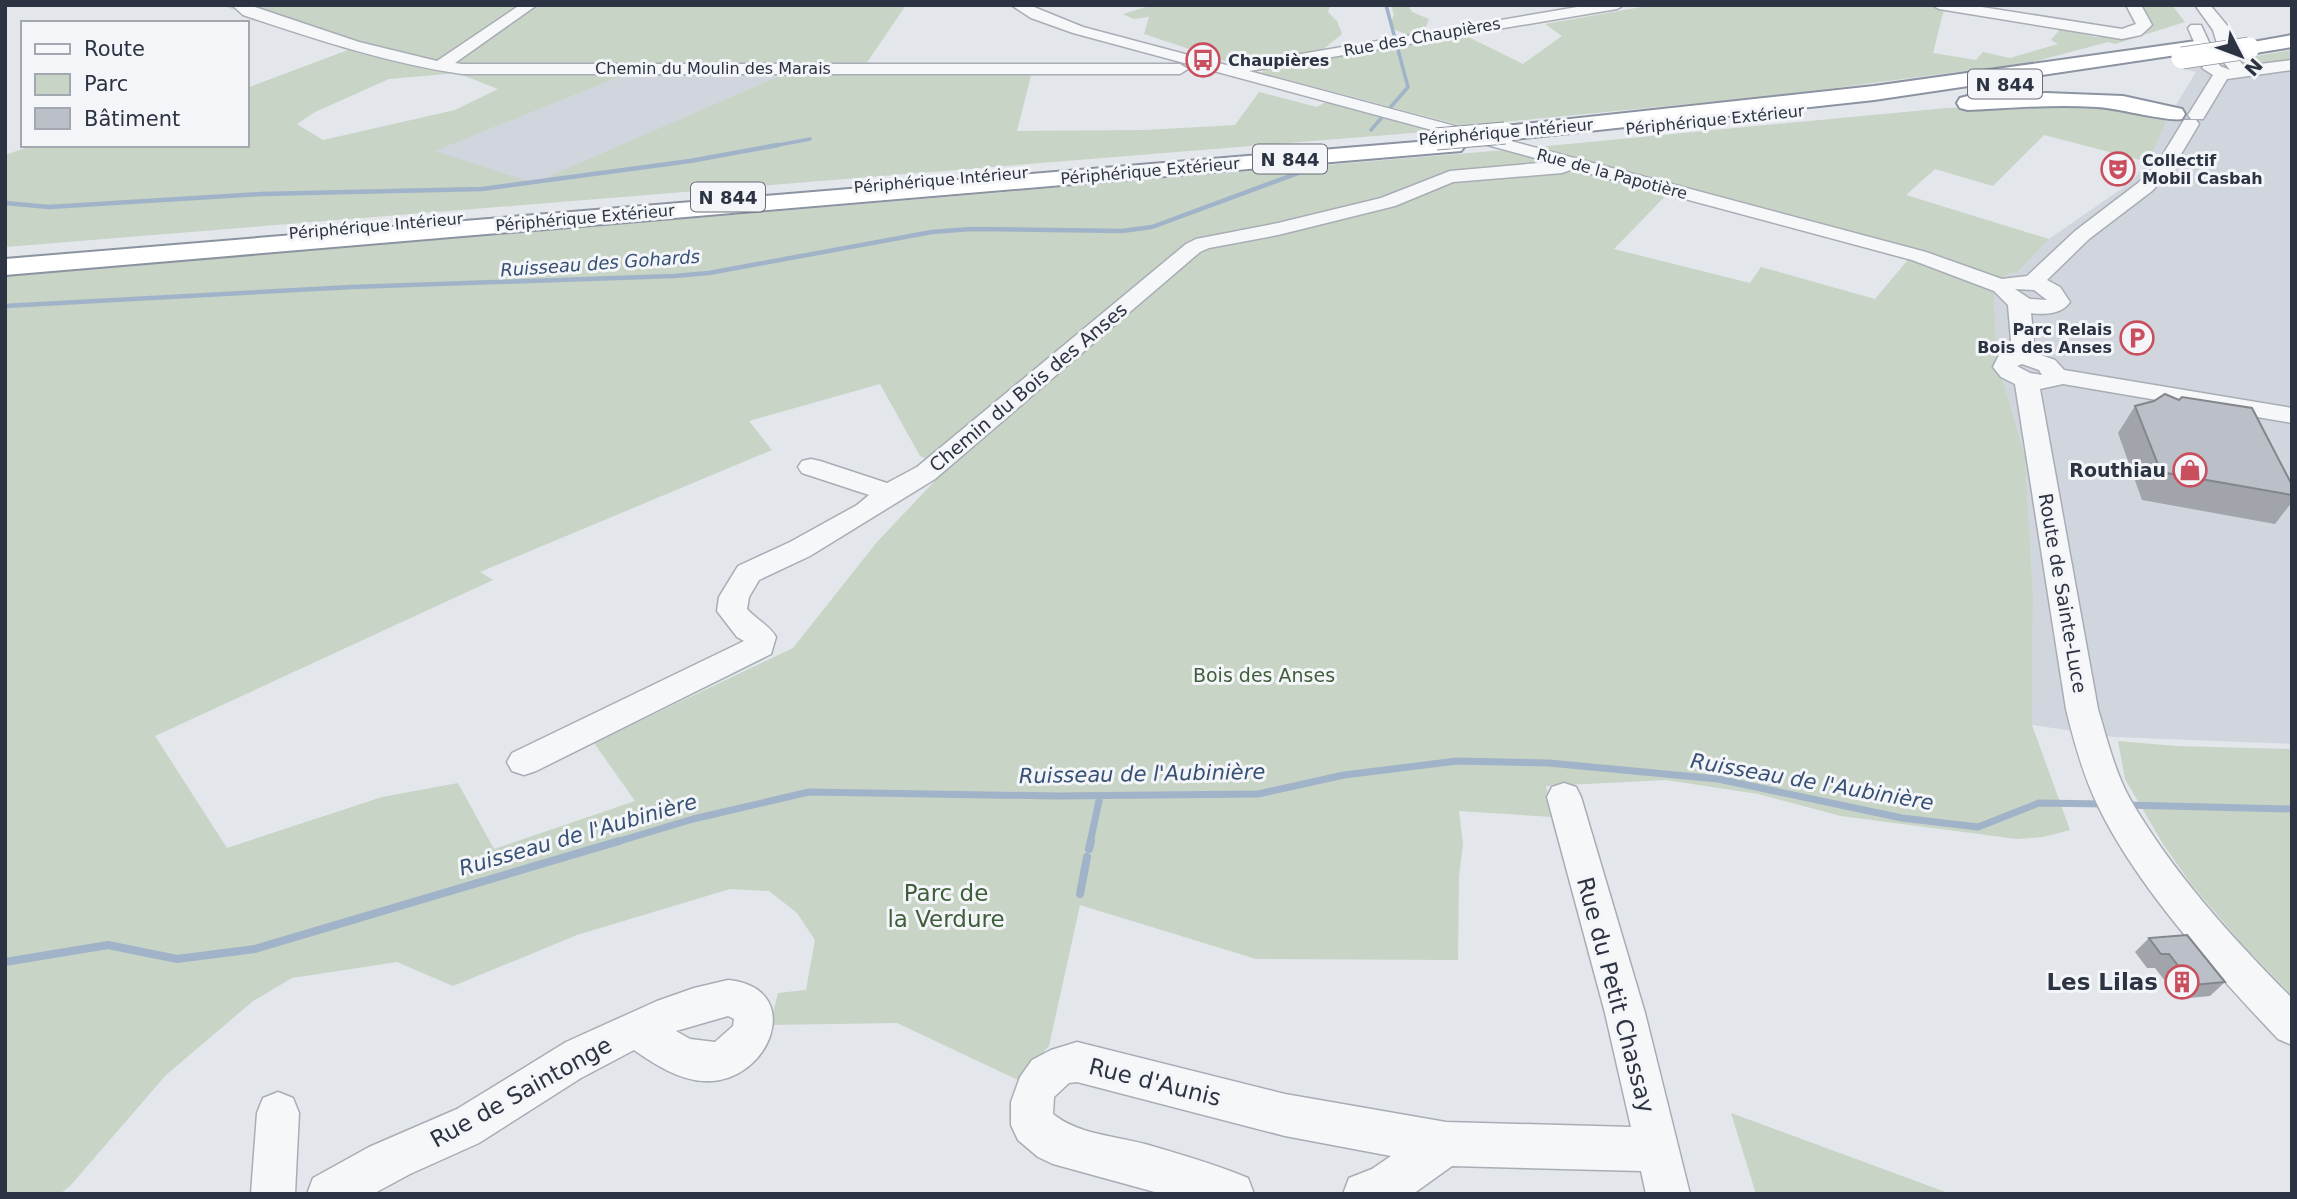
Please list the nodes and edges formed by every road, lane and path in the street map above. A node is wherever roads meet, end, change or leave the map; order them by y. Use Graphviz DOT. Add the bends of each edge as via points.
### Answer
graph roads {
  1 [pos="239,5"];
  2 [pos="530,5"];
  3 [pos="1018,5"];
  4 [pos="1617,5"];
  5 [pos="1939,5"];
  6 [pos="2133,5"];
  7 [pos="2202,5"];
  8 [pos="1589,7"];
  9 [pos="2218,28"];
  10 [pos="2191,32"];
  11 [pos="2292,34"];
  12 [pos="2292,41"];
  13 [pos="2256,43"];
  14 [pos="1196,62"];
  15 [pos="2292,65"];
  16 [pos="438,66"];
  17 [pos="1227,70"];
  18 [pos="2228,70"];
  19 [pos="1827,107"];
  20 [pos="2187,118"];
  21 [pos="1513,136"];
  22 [pos="1444,142"];
  23 [pos="1572,162"];
  24 [pos="5,257"];
  25 [pos="5,267"];
  26 [pos="2018,291"];
  27 [pos="2025,369"];
  28 [pos="2292,416"];
  29 [pos="811,467"];
  30 [pos="889,493"];
  31 [pos="524,762"];
  32 [pos="1564,797"];
  33 [pos="2292,1026"];
  34 [pos="638,1030"];
  35 [pos="278,1113"];
  36 [pos="1446,1144"];
  37 [pos="1656,1150"];
  38 [pos="273,1194"];
  39 [pos="329,1194"];
  40 [pos="1231,1194"];
  41 [pos="1364,1194"];
  42 [pos="1668,1194"];
  1 -- 16 [label="street, Chemin du Moulin des Marais" via="303,29"];
  2 -- 16 [label="street"];
  3 -- 14 [label="street, Rue de la Papotière" via="1066,26"];
  4 -- 8 [label="street, Rue des Chaupières"];
  5 -- 6 [label="street" via="2122,34 2144,25"];
  7 -- 9 [label="street"];
  8 -- 17 [label="street, Rue des Chaupières"];
  9 -- 10 [label="street"];
  9 -- 18 [label="street" via="2230,60"];
  10 -- 13 [label="highway, Périphérique Extérieur / N 844, bridge"];
  10 -- 18 [label="street"];
  10 -- 19 [label="highway, Périphérique Extérieur / N 844"];
  10 -- 21 [label="highway, Périphérique Intérieur / N 844" via="2013,75"];
  11 -- 13 [label="highway, N 844"];
  12 -- 13 [label="highway, Périphérique Extérieur / N 844"];
  14 -- 16 [label="street, Chemin du Moulin des Marais" via="1182,69"];
  14 -- 17 [label="street, Rue de la Papotière"];
  15 -- 18 [label="street"];
  17 -- 23 [label="street, Rue de la Papotière"];
  18 -- 20 [label="street"];
  19 -- 20 [label="highway" via="1847,110 2080,99 2125,102"];
  19 -- 21 [label="highway, Périphérique Extérieur / N 844"];
  20 -- 26 [label="street" via="2164,167 2145,187"];
  21 -- 22 [label="highway, Périphérique Extérieur / N 844"];
  22 -- 24 [label="highway, Périphérique Intérieur / N 844"];
  22 -- 25 [label="highway, Périphérique Extérieur / N 844"];
  23 -- 26 [label="street, Rue de la Papotière" via="1919,256"];
  23 -- 30 [label="street, Chemin du Bois des Anses" via="1562,167 1450,177 1388,202 1203,243 926,473"];
  26 -- 27 [label="street, Route de Sainte-Luce"];
  27 -- 28 [label="street" via="2043,382 2056,376"];
  27 -- 33 [label="street, Route de Sainte-Luce" via="2082,709 2109,789 2178,899 2217,948"];
  29 -- 30 [label="street"];
  30 -- 31 [label="street, Chemin du Bois des Anses" via="867,511 748,573 734,597 732,611 761,637 760,646"];
  32 -- 37 [label="street, Rue du Petit Chassay" via="1625,1013"];
  34 -- 39 [label="street, Rue de Saintonge" via="568,1063 471,1125 403,1154"];
  35 -- 38 [label="street"];
  36 -- 37 [label="street, Rue d'Aunis"];
  36 -- 40 [label="street, Rue d'Aunis" via="1285,1115 1077,1062 1062,1063 1038,1084 1032,1098 1033,1125 1053,1142"];
  36 -- 41 [label="street" via="1387,1185"];
  37 -- 42 [label="street, Rue du Petit Chassay"];
}
